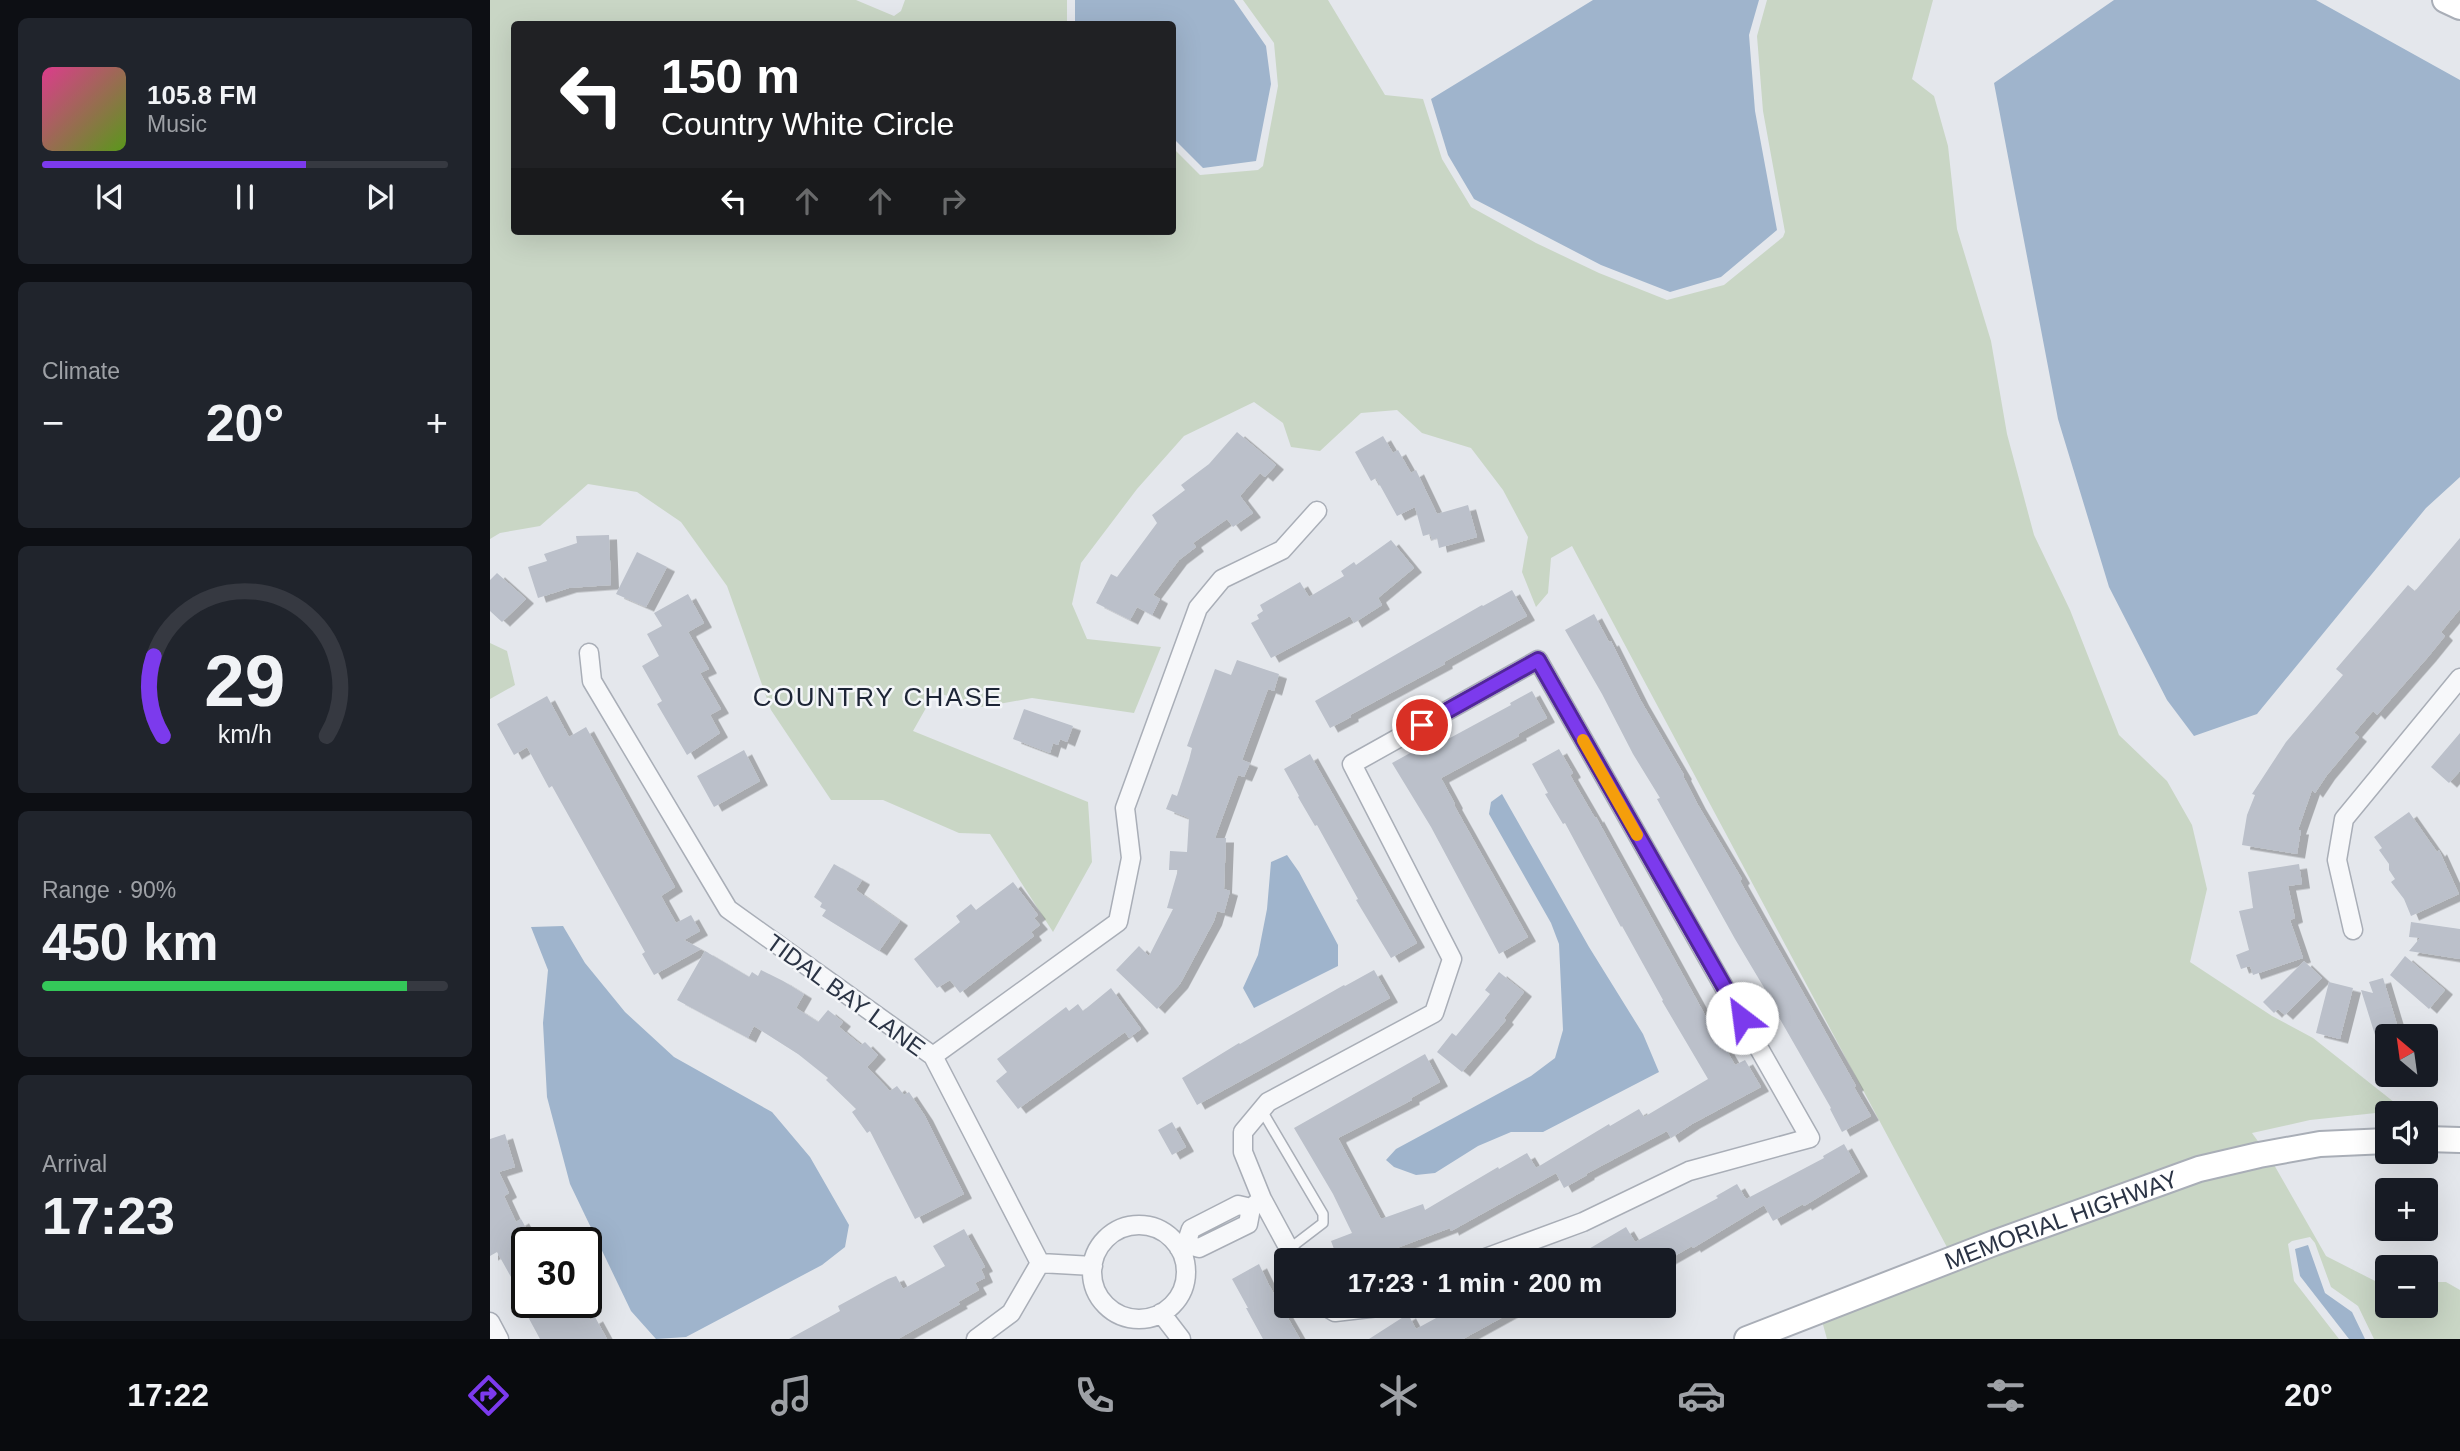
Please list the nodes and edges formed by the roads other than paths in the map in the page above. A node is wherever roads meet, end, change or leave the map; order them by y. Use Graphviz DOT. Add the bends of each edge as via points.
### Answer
graph roads {
  1 [pos="2445,0"];
  2 [pos="2460,7"];
  3 [pos="1317,511"];
  4 [pos="589,653"];
  5 [pos="2459,681"];
  6 [pos="2353,930"];
  7 [pos="933,1056"];
  8 [pos="1261,1108"];
  9 [pos="2438,1139"];
  10 [pos="2460,1140"];
  11 [pos="2375,1142"];
  12 [pos="1256,1203"];
  13 [pos="1183,1246"];
  14 [pos="1288,1248"];
  15 [pos="1298,1248"];
  16 [pos="1513,1248"];
  17 [pos="1040,1263"];
  18 [pos="1093,1266"];
  19 [pos="1161,1314"];
  20 [pos="490,1322"];
  21 [pos="499,1339"];
  22 [pos="976,1339"];
  23 [pos="1181,1339"];
  24 [pos="1747,1339"];
  1 -- 2 [label="street"];
  3 -- 7 [label="street" via="1282,550 1222,579 1198,608 1125,808 1131,858 1118,922"];
  4 -- 7 [label="street, TIDAL BAY LANE" via="592,681 728,909"];
  5 -- 6 [label="street" via="2344,819 2337,860"];
  7 -- 17 [label="street, TIDAL BAY LANE"];
  8 -- 12 [label="street" via="1243,1132 1242,1152"];
  8 -- 15 [label="lane" via="1323,1214 1323,1223"];
  8 -- 16 [label="street" via="1434,1013 1452,959 1352,764 1538,660 1810,1138 1689,1171 1583,1222"];
  9 -- 10 [label="street"];
  11 -- 24 [label="street, MEMORIAL HIGHWAY" via="2320,1144 2199,1169"];
  12 -- 13 [label="street" via="1238,1205 1191,1228"];
  12 -- 14 [label="street"];
  13 -- 18 [label="street" via="1157,1229 1127,1227 1101,1244"];
  13 -- 19 [label="street" via="1184,1284"];
  17 -- 18 [label="street"];
  17 -- 22 [label="street" via="1012,1314"];
  18 -- 19 [label="street" via="1095,1289 1115,1313 1130,1318"];
  19 -- 23 [label="street"];
  20 -- 21 [label="street"];
}
